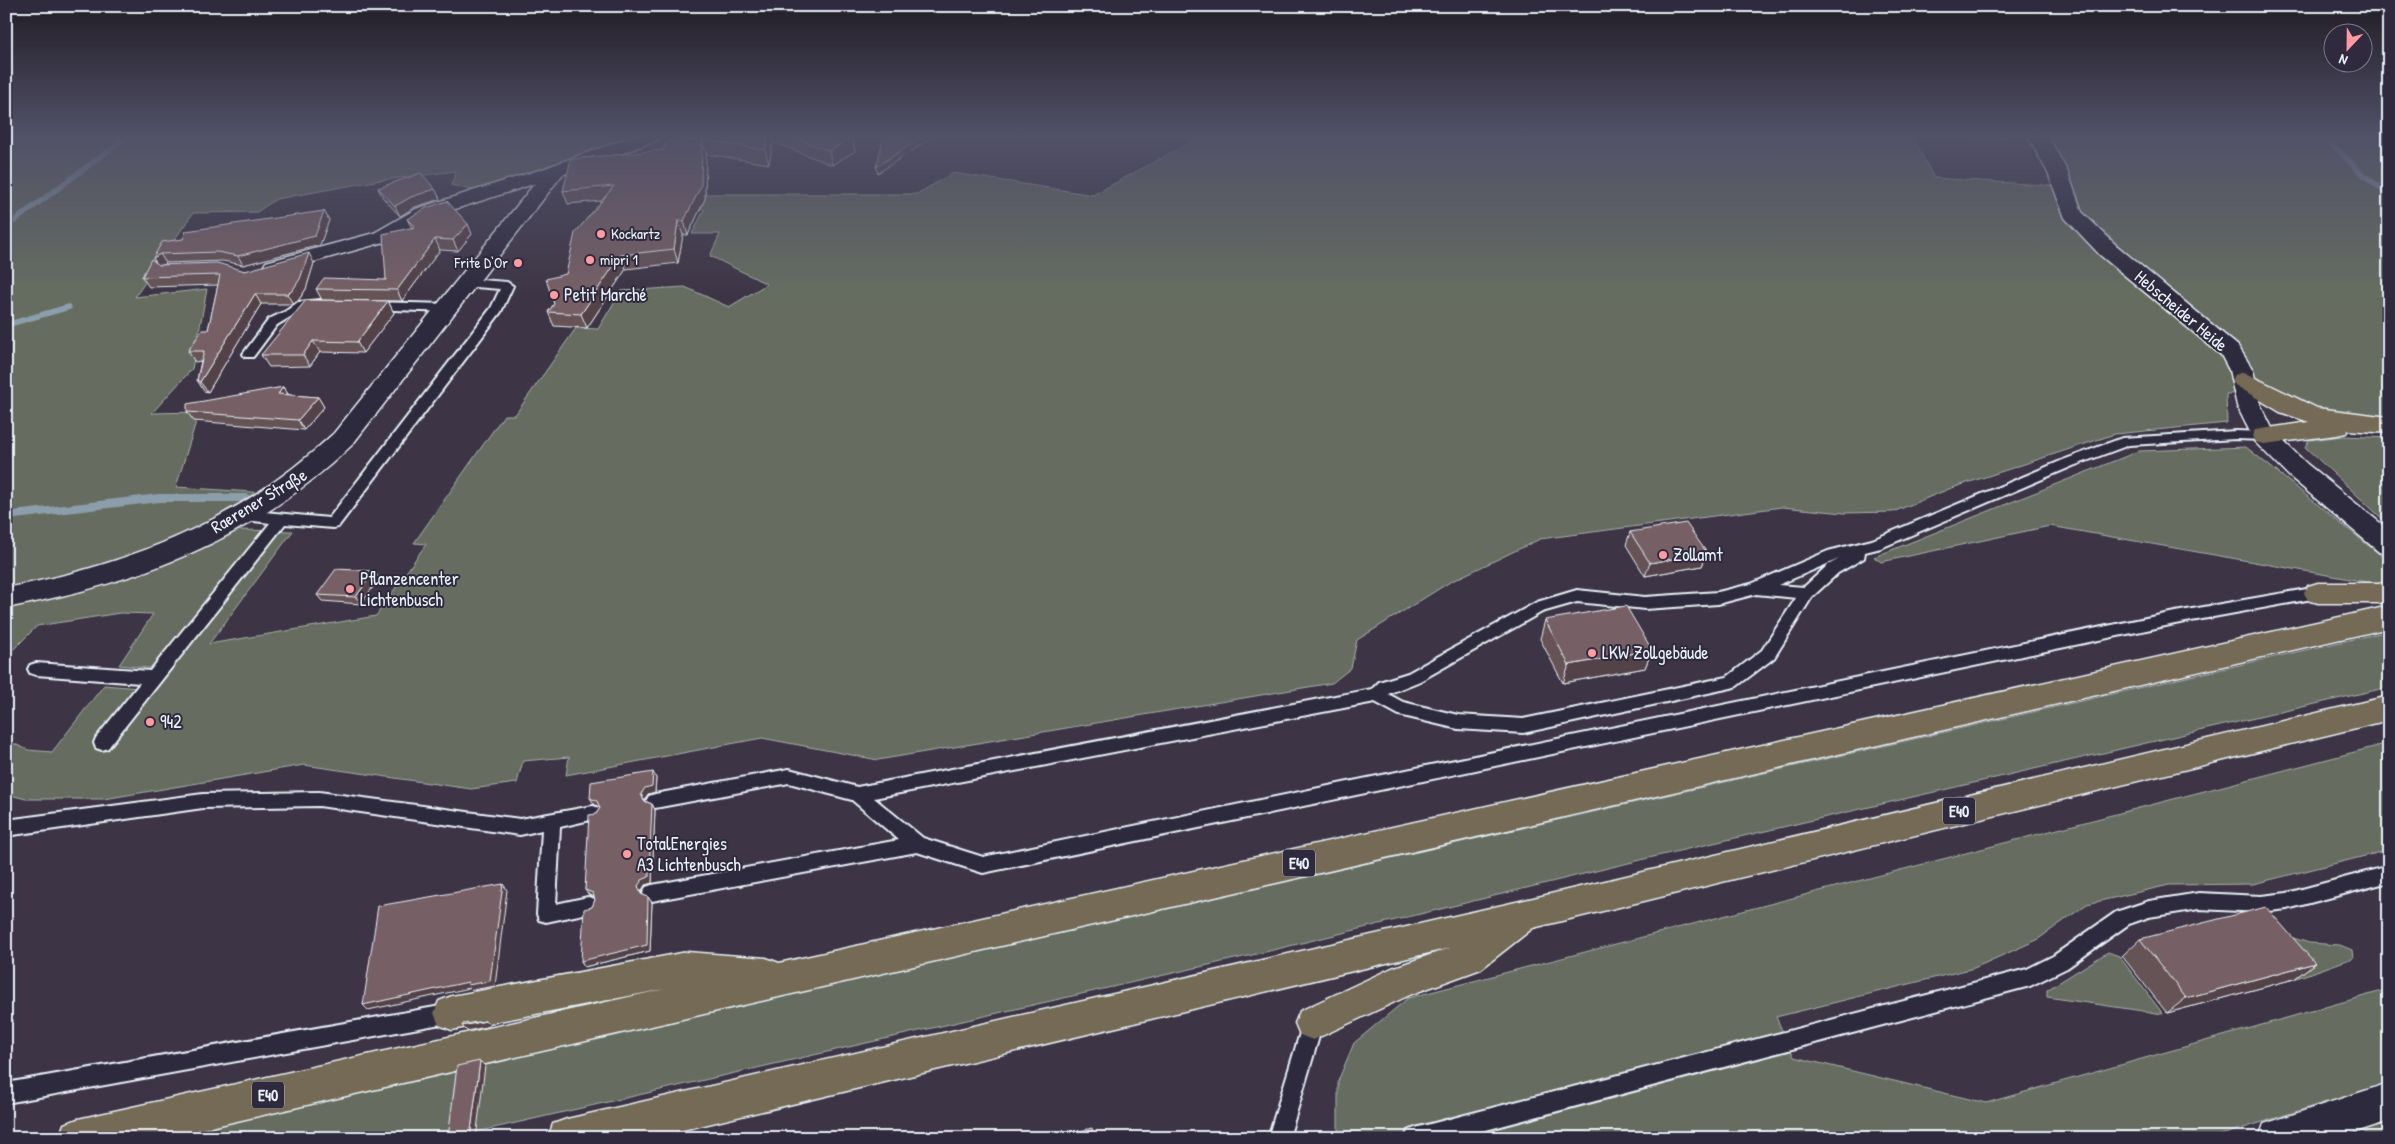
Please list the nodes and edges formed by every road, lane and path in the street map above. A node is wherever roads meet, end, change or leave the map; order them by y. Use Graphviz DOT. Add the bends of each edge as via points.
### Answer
graph roads {
  1 [pos="491,189"];
  2 [pos="541,189"];
  3 [pos="2064,189"];
  4 [pos="251,272"];
  5 [pos="467,283"];
  6 [pos="338,305"];
  7 [pos="358,305"];
  8 [pos="448,308"];
  9 [pos="249,354"];
  10 [pos="2243,380"];
  11 [pos="2389,426"];
  12 [pos="2264,436"];
  13 [pos="242,516"];
  14 [pos="281,520"];
  15 [pos="1876,544"];
  16 [pos="2389,546"];
  17 [pos="1755,589"];
  18 [pos="1807,593"];
  19 [pos="2318,593"];
  20 [pos="2389,593"];
  21 [pos="6,598"];
  22 [pos="2389,617"];
  23 [pos="36,669"];
  24 [pos="153,678"];
  25 [pos="1377,695"];
  26 [pos="2389,708"];
  27 [pos="102,743"];
  28 [pos="856,794"];
  29 [pos="655,801"];
  30 [pos="594,813"];
  31 [pos="551,821"];
  32 [pos="6,828"];
  33 [pos="916,844"];
  34 [pos="2389,874"];
  35 [pos="652,893"];
  36 [pos="588,905"];
  37 [pos="1529,914"];
  38 [pos="795,977"];
  39 [pos="452,1013"];
  40 [pos="1314,1023"];
  41 [pos="6,1093"];
  42 [pos="2389,1102"];
  43 [pos="78,1138"];
  44 [pos="567,1138"];
  45 [pos="1278,1138"];
  46 [pos="1415,1138"];
  47 [pos="2278,1138"];
  1 -- 4 [label="street" via="423,213 381,237"];
  2 -- 5 [label="street, Raerener Straße"];
  3 -- 10 [label="street, Hebscheider Heide" via="2072,214 2108,250 2220,341 2237,360"];
  5 -- 8 [label="street, Raerener Straße"];
  5 -- 14 [label="lane" via="506,286 497,309 333,523"];
  6 -- 9 [label="lane" via="308,304 295,309 273,322"];
  7 -- 8 [label="lane"];
  8 -- 13 [label="street, Raerener Straße" via="327,456 281,492"];
  10 -- 11 [label="highway" via="2311,415"];
  10 -- 12 [label="street, Hebscheider Heide" via="2248,406"];
  11 -- 12 [label="highway" via="2323,428"];
  12 -- 15 [label="lane" via="2127,441"];
  12 -- 16 [label="street, Hebscheider Heide" via="2298,470"];
  13 -- 14 [label="lane"];
  13 -- 21 [label="street, Raerener Straße" via="169,552 131,566 76,583"];
  14 -- 24 [label="lane"];
  15 -- 17 [label="lane" via="1833,555"];
  15 -- 18 [label="lane" via="1833,569"];
  17 -- 18 [label="lane"];
  17 -- 25 [label="lane" via="1718,598 1645,603 1577,596 1537,608 1414,677 1385,687"];
  18 -- 25 [label="lane" via="1768,654 1731,682 1523,726 1458,722 1399,708"];
  19 -- 20 [label="highway"];
  19 -- 33 [label="lane" via="2175,618 983,865"];
  22 -- 38 [label="highway, E40"];
  23 -- 24 [label="lane"];
  24 -- 27 [label="lane"];
  25 -- 28 [label="lane"];
  26 -- 37 [label="highway, E40"];
  28 -- 29 [label="lane" via="789,776"];
  28 -- 33 [label="lane"];
  30 -- 31 [label="lane"];
  31 -- 32 [label="lane" via="520,827 319,798 203,801"];
  31 -- 36 [label="lane" via="546,914"];
  33 -- 35 [label="lane"];
  34 -- 46 [label="lane" via="2287,901 2261,904 2199,901 2149,909 2123,918 2060,962 2030,977"];
  37 -- 40 [label="highway" via="1469,958 1404,980"];
  37 -- 44 [label="highway, E40"];
  38 -- 39 [label="highway" via="687,968"];
  38 -- 43 [label="highway, E40"];
  39 -- 41 [label="lane"];
  40 -- 45 [label="lane"];
  42 -- 47 [label="street"];
}
